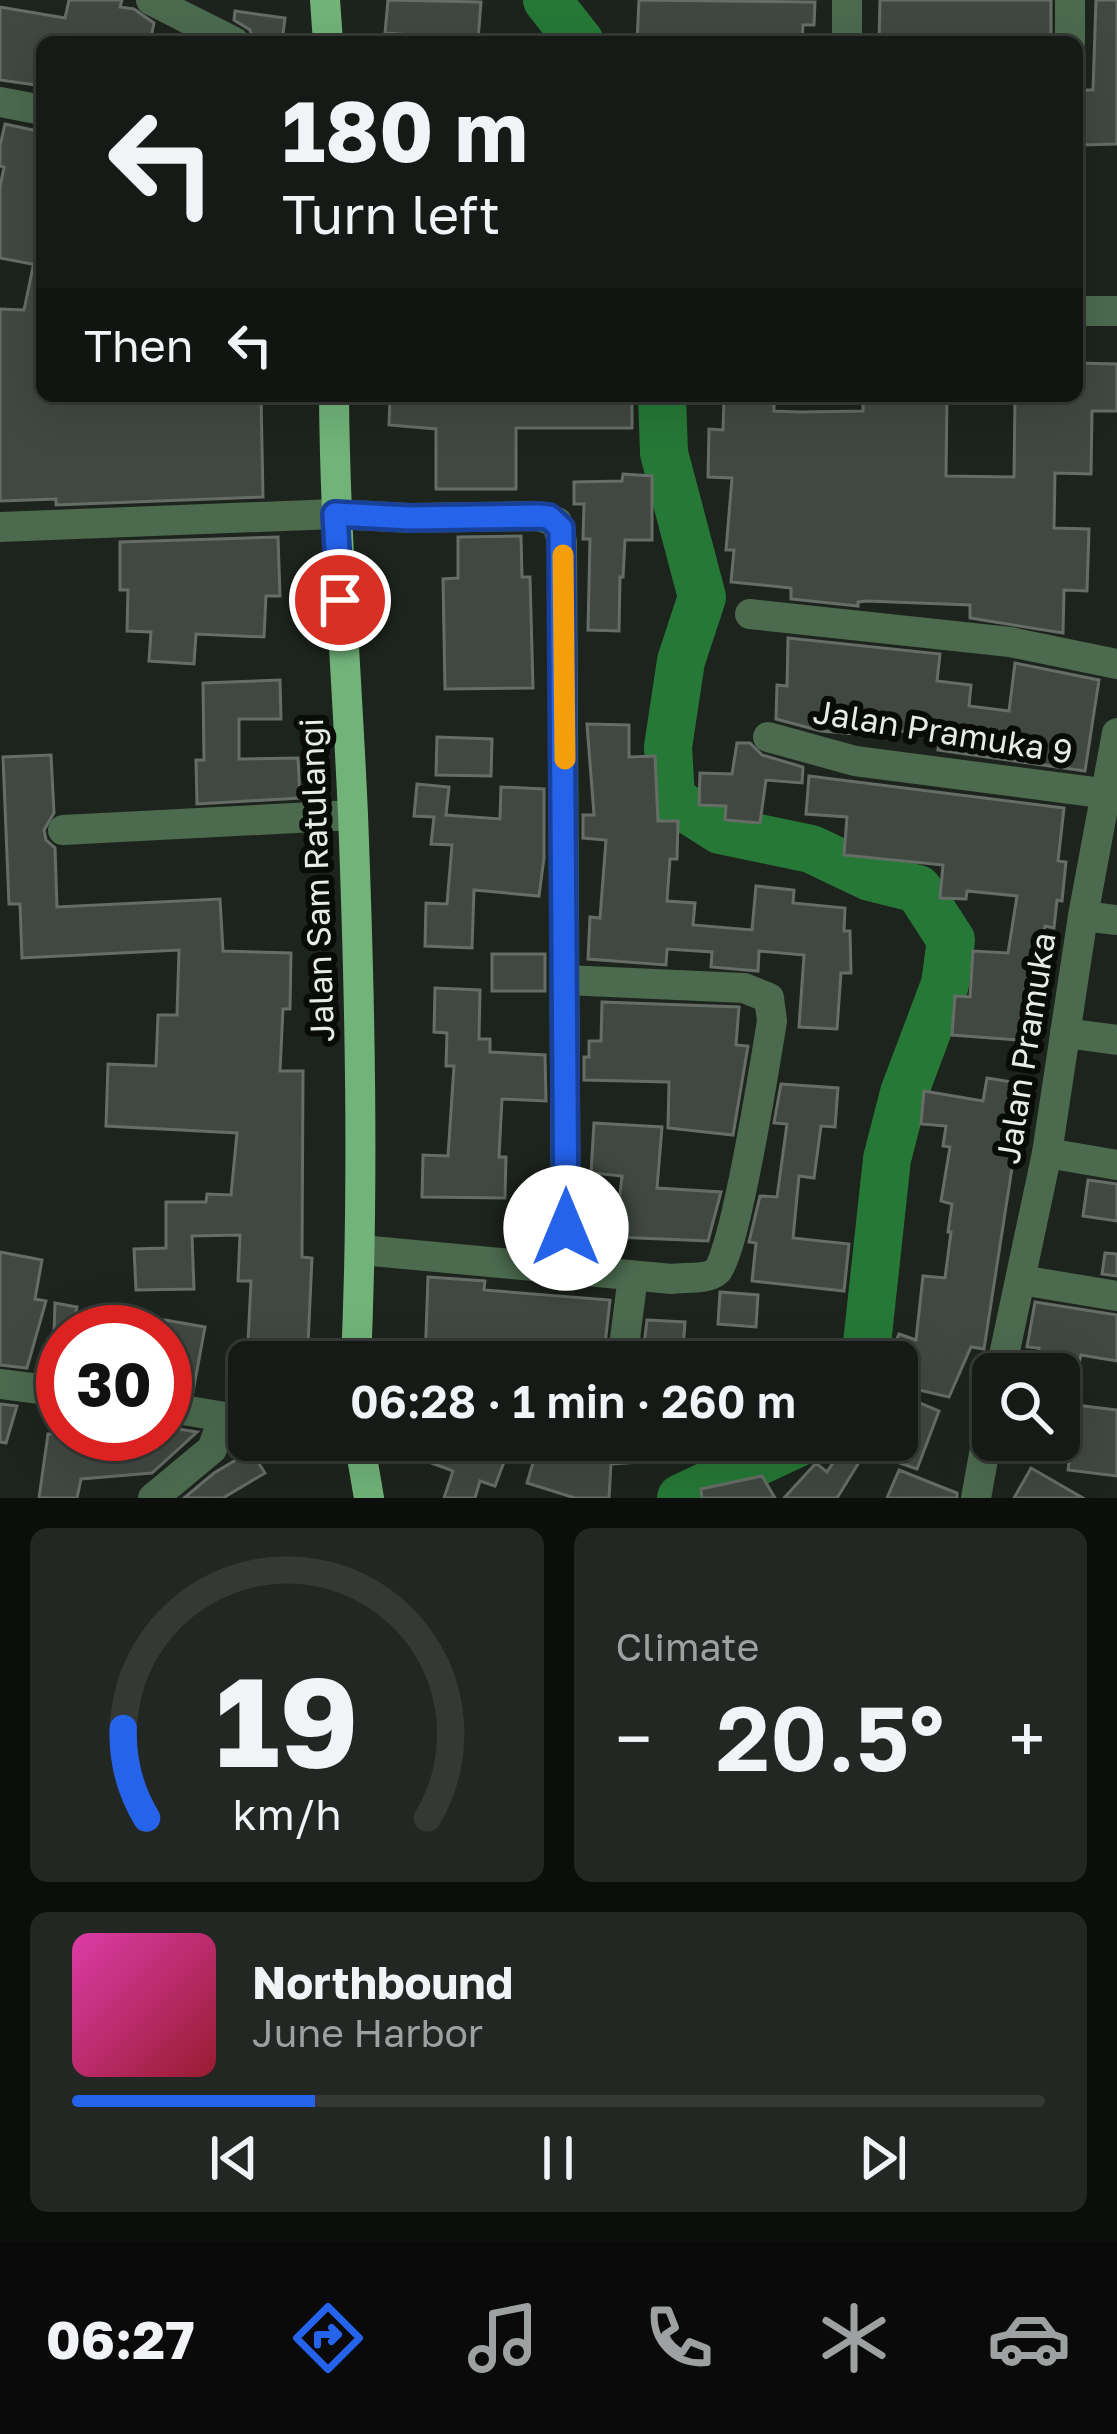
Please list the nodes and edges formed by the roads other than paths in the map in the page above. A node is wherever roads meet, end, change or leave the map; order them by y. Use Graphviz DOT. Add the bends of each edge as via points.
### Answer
graph roads {
  1 [pos="151,0"];
  2 [pos="325,0"];
  3 [pos="847,0"];
  4 [pos="1070,0"];
  5 [pos="222,36"];
  6 [pos="328,36"];
  7 [pos="847,36"];
  8 [pos="1070,36"];
  9 [pos="0,102"];
  10 [pos="36,109"];
  11 [pos="1083,311"];
  12 [pos="1117,311"];
  13 [pos="334,402"];
  14 [pos="335,514"];
  15 [pos="0,527"];
  16 [pos="751,614"];
  17 [pos="1117,664"];
  18 [pos="1117,733"];
  19 [pos="768,737"];
  20 [pos="1112,794"];
  21 [pos="353,815"];
  22 [pos="63,830"];
  23 [pos="1083,916"];
  24 [pos="1117,920"];
  25 [pos="565,980"];
  26 [pos="1065,1034"];
  27 [pos="1117,1040"];
  28 [pos="1047,1153"];
  29 [pos="1117,1166"];
  30 [pos="361,1250"];
  31 [pos="566,1269"];
  32 [pos="633,1276"];
  33 [pos="1021,1280"];
  34 [pos="1117,1296"];
  35 [pos="357,1341"];
  36 [pos="625,1341"];
  37 [pos="1005,1353"];
  38 [pos="0,1384"];
  39 [pos="36,1389"];
  40 [pos="192,1412"];
  41 [pos="228,1418"];
  42 [pos="228,1430"];
  43 [pos="363,1461"];
  44 [pos="983,1461"];
  45 [pos="153,1498"];
  46 [pos="369,1498"];
  47 [pos="976,1498"];
  1 -- 5 [label="street"];
  2 -- 6 [label="main road"];
  3 -- 7 [label="street"];
  4 -- 8 [label="street"];
  9 -- 10 [label="street"];
  11 -- 12 [label="street"];
  13 -- 14 [label="main road, Jalan Sam Ratulangi"];
  14 -- 15 [label="street"];
  14 -- 21 [label="main road, Jalan Sam Ratulangi"];
  14 -- 25 [label="street" via="538,516 561,528"];
  16 -- 17 [label="street" via="1010,642"];
  18 -- 20 [label="street, Jalan Pramuka"];
  19 -- 20 [label="street, Jalan Pramuka 9" via="855,760"];
  20 -- 23 [label="street, Jalan Pramuka"];
  21 -- 22 [label="street"];
  21 -- 30 [label="main road, Jalan Sam Ratulangi"];
  23 -- 24 [label="street"];
  23 -- 26 [label="street, Jalan Pramuka"];
  25 -- 31 [label="street"];
  25 -- 32 [label="street" via="744,988 772,1007 719,1269 672,1279"];
  26 -- 27 [label="street"];
  26 -- 28 [label="street, Jalan Pramuka"];
  28 -- 29 [label="street"];
  28 -- 33 [label="street, Jalan Pramuka"];
  30 -- 31 [label="street"];
  30 -- 35 [label="main road, Jalan Sam Ratulangi"];
  31 -- 32 [label="street"];
  32 -- 36 [label="street"];
  33 -- 34 [label="street"];
  33 -- 37 [label="street, Jalan Pramuka"];
  38 -- 39 [label="street"];
  40 -- 41 [label="street"];
  42 -- 45 [label="street"];
  43 -- 46 [label="main road"];
  44 -- 47 [label="street"];
}
